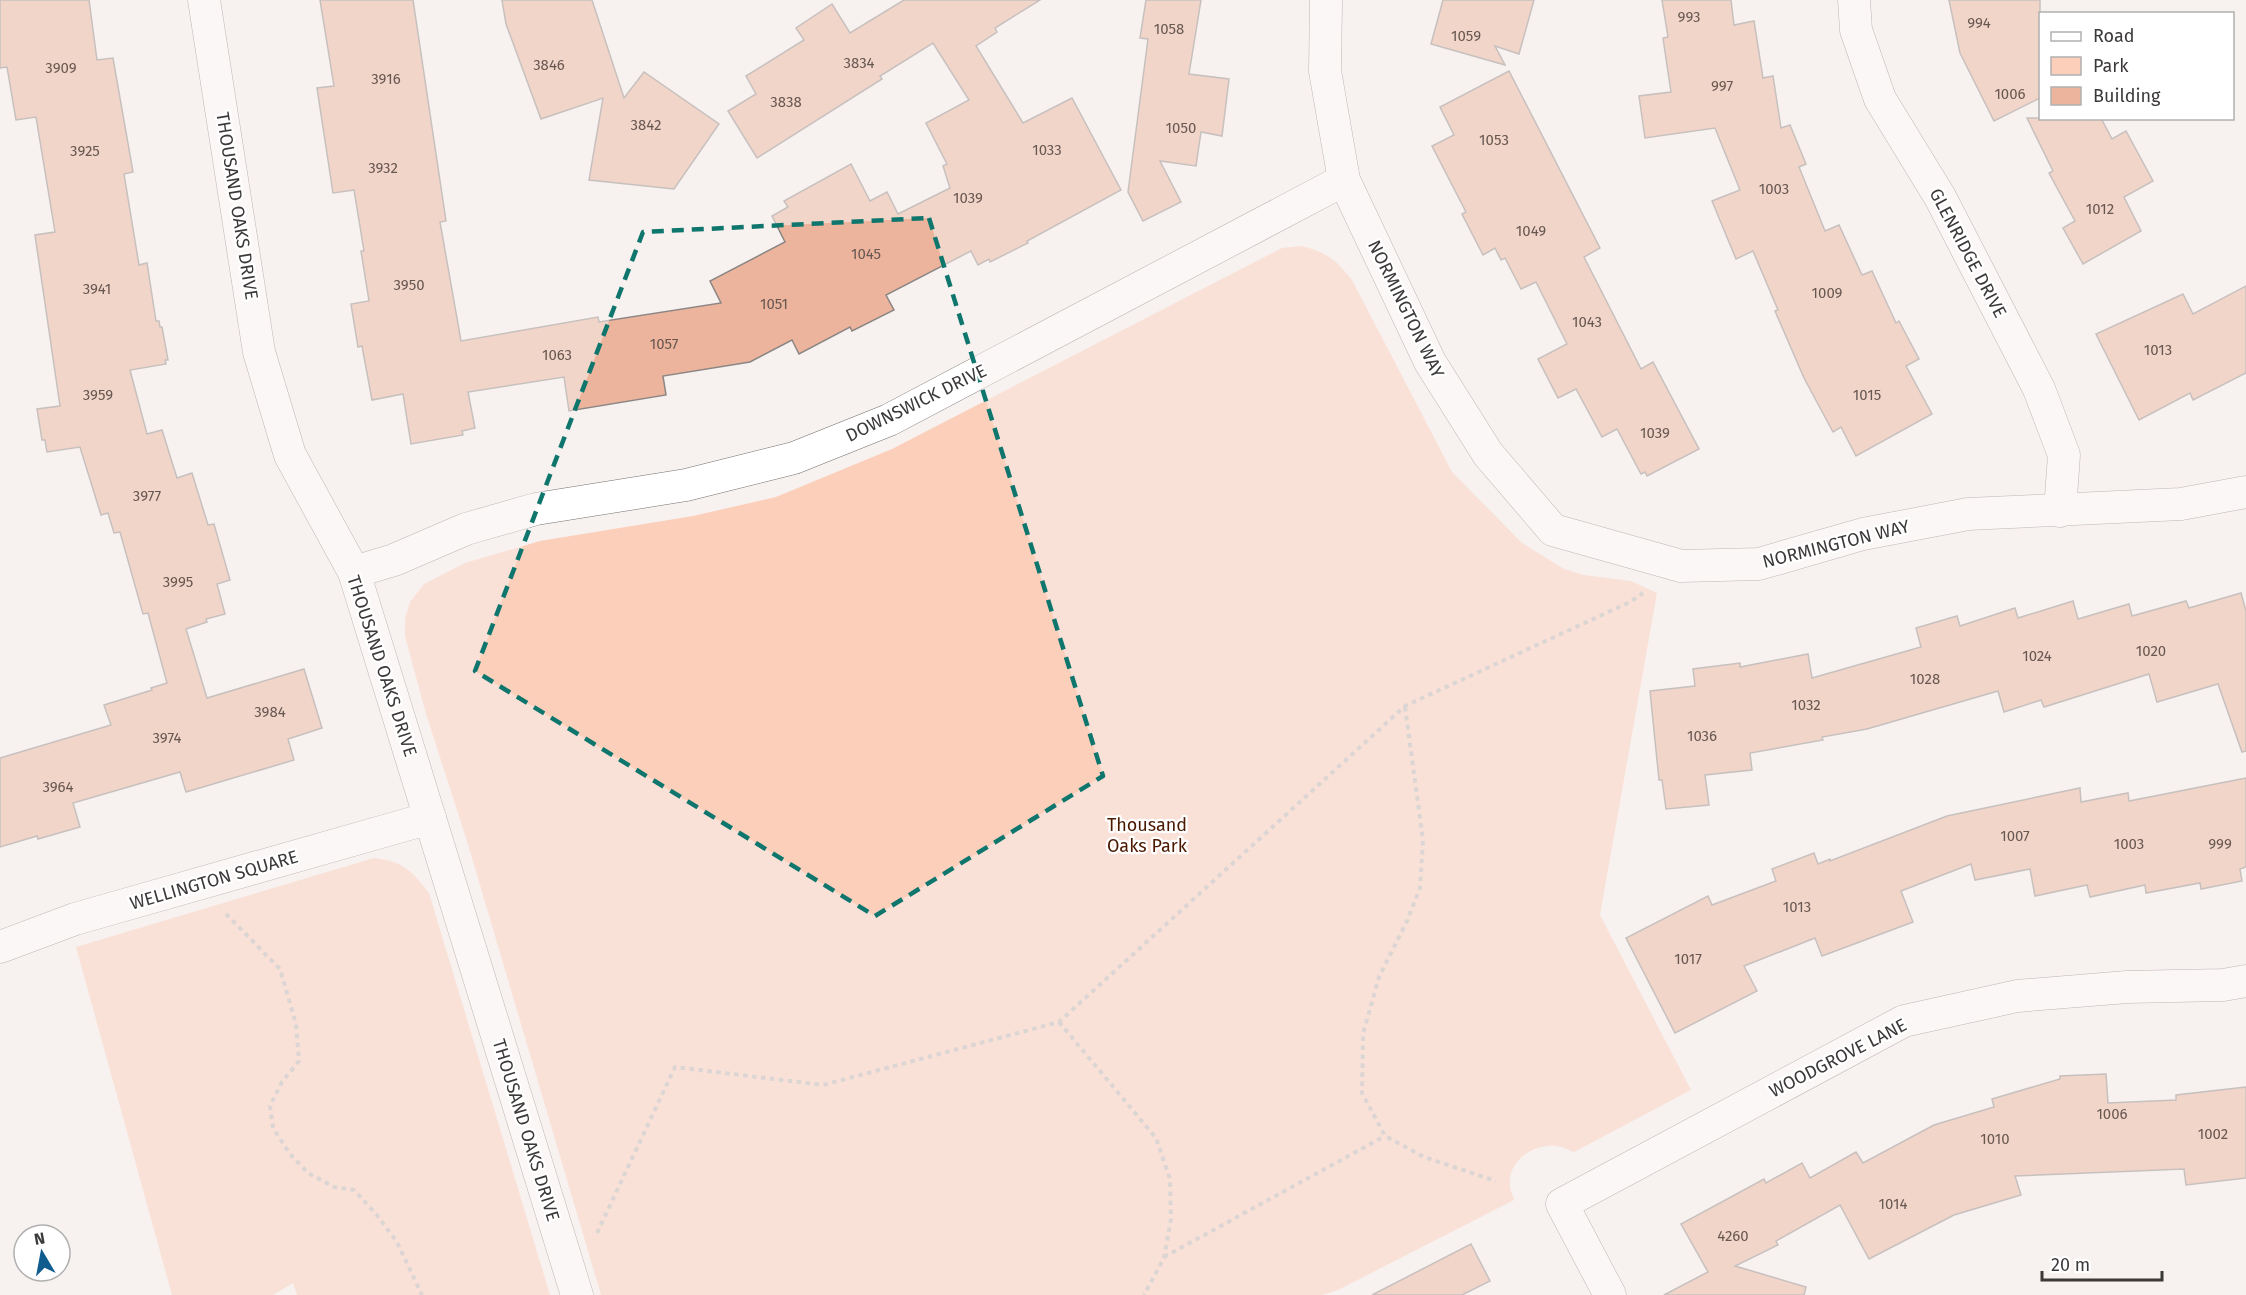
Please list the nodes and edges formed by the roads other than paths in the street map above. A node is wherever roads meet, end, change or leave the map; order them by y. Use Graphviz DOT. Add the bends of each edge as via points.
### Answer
graph roads {
  1 [pos="204,0"];
  2 [pos="1326,0"];
  3 [pos="1854,0"];
  4 [pos="1344,180"];
  5 [pos="2246,492"];
  6 [pos="2060,511"];
  7 [pos="354,572"];
  8 [pos="430,818"];
  9 [pos="0,947"];
  10 [pos="2246,981"];
  11 [pos="577,1295"];
  12 [pos="1610,1295"];
  1 -- 7 [label="street, THOUSAND OAKS DRIVE" via="259,352 290,455"];
  2 -- 4 [label="street, NORMINGTON WAY" via="1324,71"];
  3 -- 6 [label="street, GLENRIDGE DRIVE" via="1856,30 1880,99 1940,197 2039,390 2064,455"];
  4 -- 6 [label="street, NORMINGTON WAY" via="1430,362 1488,454 1553,530 1681,566 1759,564 1863,534 1968,514"];
  4 -- 7 [label="street, DOWNSWICK DRIVE" via="889,420 794,458 686,485 536,509 466,529 394,560"];
  5 -- 6 [label="street, NORMINGTON WAY" via="2181,504"];
  7 -- 8 [label="street, THOUSAND OAKS DRIVE"];
  8 -- 9 [label="street, WELLINGTON SQUARE" via="75,919"];
  8 -- 11 [label="street, THOUSAND OAKS DRIVE"];
  10 -- 12 [label="street, WOODGROVE LANE" via="2223,986 2127,987 2017,996 1904,1021 1562,1204"];
}
